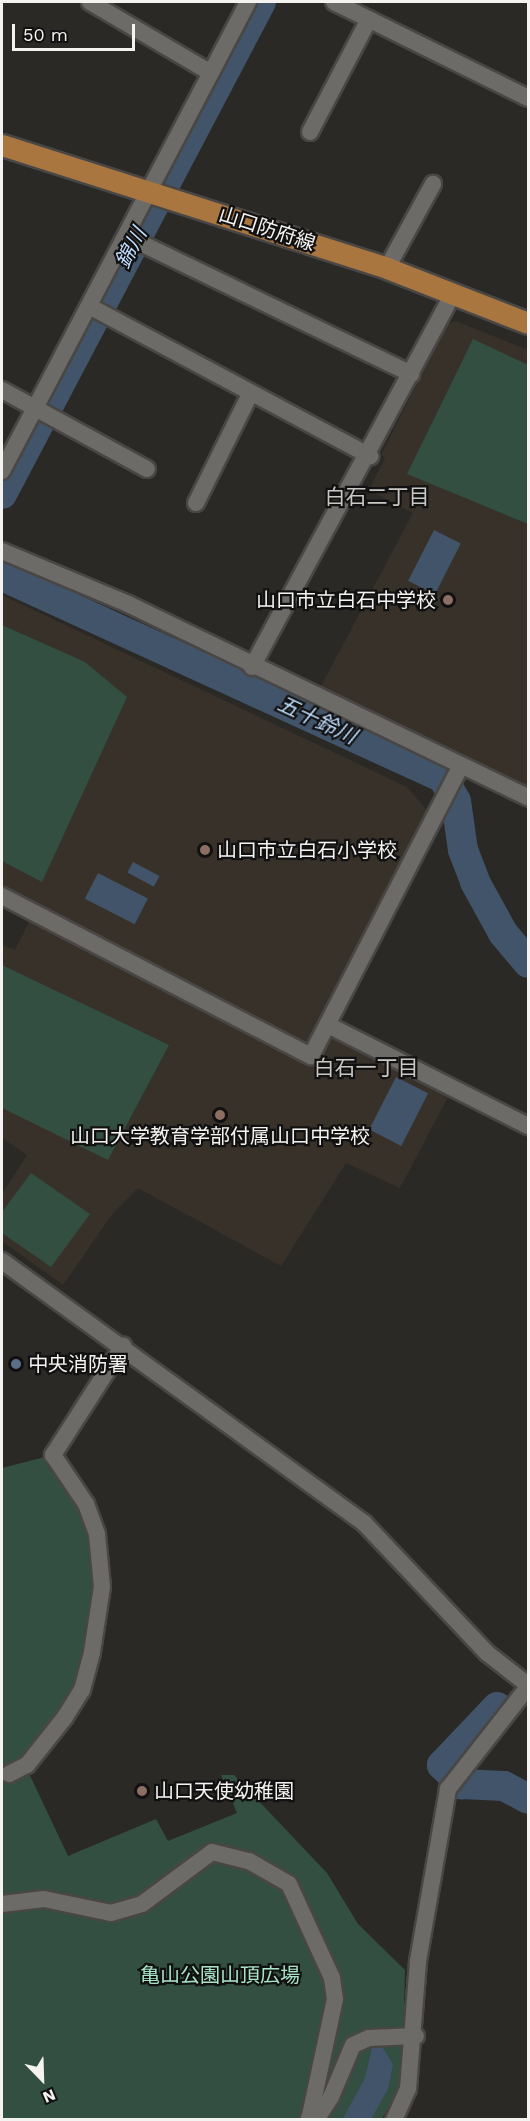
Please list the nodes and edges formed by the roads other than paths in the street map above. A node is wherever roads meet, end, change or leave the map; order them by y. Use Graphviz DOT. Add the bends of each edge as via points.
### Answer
graph roads {
  1 [pos="90,2"];
  2 [pos="248,2"];
  3 [pos="334,2"];
  4 [pos="369,19"];
  5 [pos="211,73"];
  6 [pos="528,98"];
  7 [pos="310,132"];
  8 [pos="2,145"];
  9 [pos="433,184"];
  10 [pos="158,194"];
  11 [pos="126,236"];
  12 [pos="387,268"];
  13 [pos="453,293"];
  14 [pos="90,306"];
  15 [pos="528,323"];
  16 [pos="411,374"];
  17 [pos="2,390"];
  18 [pos="250,394"];
  19 [pos="34,409"];
  20 [pos="369,456"];
  21 [pos="147,469"];
  22 [pos="2,471"];
  23 [pos="196,503"];
  24 [pos="2,551"];
  25 [pos="252,667"];
  26 [pos="459,771"];
  27 [pos="528,797"];
  28 [pos="2,896"];
  29 [pos="328,1025"];
  30 [pos="528,1126"];
  31 [pos="2,1261"];
  32 [pos="123,1346"];
  33 [pos="528,1686"];
  34 [pos="9,1774"];
  35 [pos="2,1904"];
  36 [pos="416,2036"];
  37 [pos="309,2119"];
  38 [pos="394,2120"];
  1 -- 5 [label="street"];
  2 -- 5 [label="street"];
  3 -- 4 [label="street"];
  4 -- 6 [label="street"];
  4 -- 7 [label="street"];
  5 -- 10 [label="street"];
  8 -- 10 [label="main road, 山口防府線"];
  9 -- 12 [label="street"];
  10 -- 11 [label="street"];
  10 -- 12 [label="main road, 山口防府線"];
  11 -- 14 [label="street"];
  11 -- 16 [label="street"];
  12 -- 13 [label="main road, 山口防府線"];
  13 -- 15 [label="main road, 山口防府線"];
  13 -- 16 [label="street"];
  14 -- 18 [label="street"];
  14 -- 19 [label="street"];
  16 -- 20 [label="street"];
  17 -- 19 [label="street"];
  18 -- 20 [label="street"];
  18 -- 23 [label="street"];
  19 -- 21 [label="street"];
  19 -- 22 [label="street"];
  20 -- 25 [label="street"];
  24 -- 25 [label="street" via="128,604"];
  25 -- 26 [label="street"];
  26 -- 27 [label="street"];
  26 -- 29 [label="street"];
  28 -- 29 [label="street" via="311,1056"];
  29 -- 30 [label="street"];
  31 -- 32 [label="street"];
  32 -- 33 [label="street" via="364,1523 487,1653"];
  32 -- 34 [label="street" via="53,1455 86,1504 97,1534 102,1587 82,1690 27,1765"];
  33 -- 36 [label="street" via="462,1766 448,1789 418,1961"];
  35 -- 37 [label="street" via="44,1899 111,1913 142,1904 212,1852 249,1861 290,1884 332,1978 335,2000"];
  36 -- 37 [label="street" via="369,2038 353,2045 331,2097 318,2117"];
  36 -- 38 [label="street" via="408,2089"];
}
